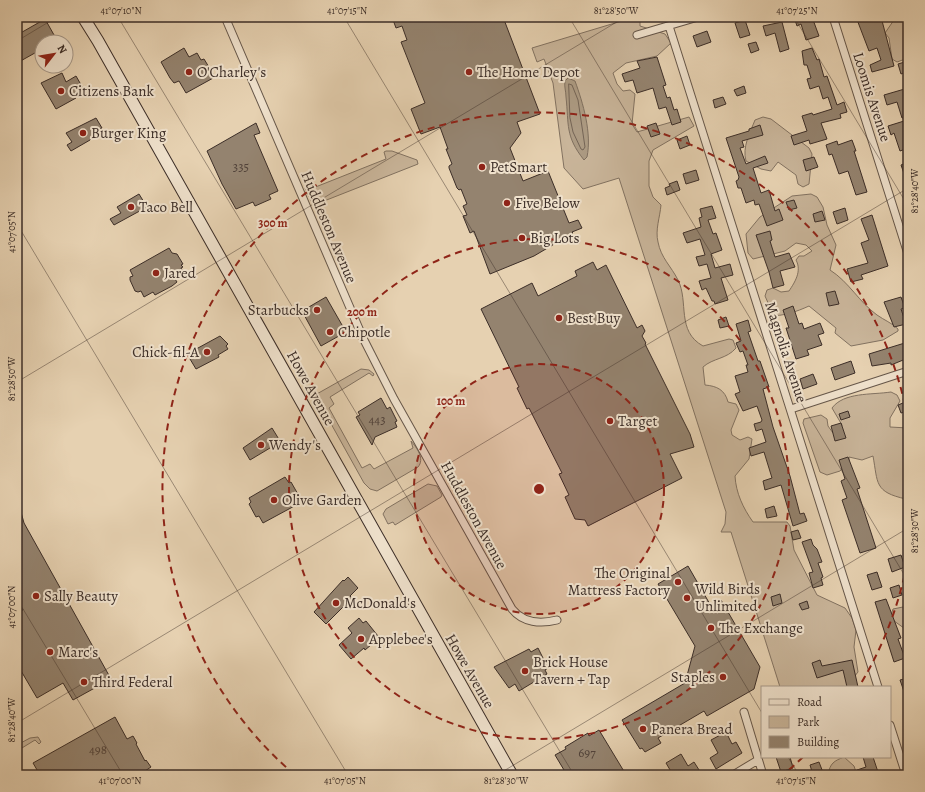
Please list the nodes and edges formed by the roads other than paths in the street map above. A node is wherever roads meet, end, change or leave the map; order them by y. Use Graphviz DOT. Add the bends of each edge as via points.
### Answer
graph roads {
  1 [pos="83,17"];
  2 [pos="226,17"];
  3 [pos="698,17"];
  4 [pos="833,17"];
  5 [pos="668,26"];
  6 [pos="637,35"];
  7 [pos="908,254"];
  8 [pos="908,371"];
  9 [pos="791,409"];
  10 [pos="557,620"];
  11 [pos="878,686"];
  12 [pos="744,712"];
  13 [pos="891,728"];
  14 [pos="758,760"];
  15 [pos="512,775"];
  16 [pos="733,775"];
  17 [pos="763,775"];
  18 [pos="906,775"];
  1 -- 15 [label="street, Howe Avenue"];
  2 -- 10 [label="street, Huddleston Avenue" via="354,320 394,399 514,612 534,622"];
  3 -- 5 [label="street"];
  4 -- 7 [label="street, Loomis Avenue"];
  5 -- 6 [label="street"];
  5 -- 9 [label="street, Magnolia Avenue"];
  8 -- 9 [label="street"];
  9 -- 11 [label="street, Magnolia Avenue"];
  12 -- 14 [label="street"];
  13 -- 18 [label="street"];
  14 -- 16 [label="street"];
  14 -- 17 [label="street"];
}
